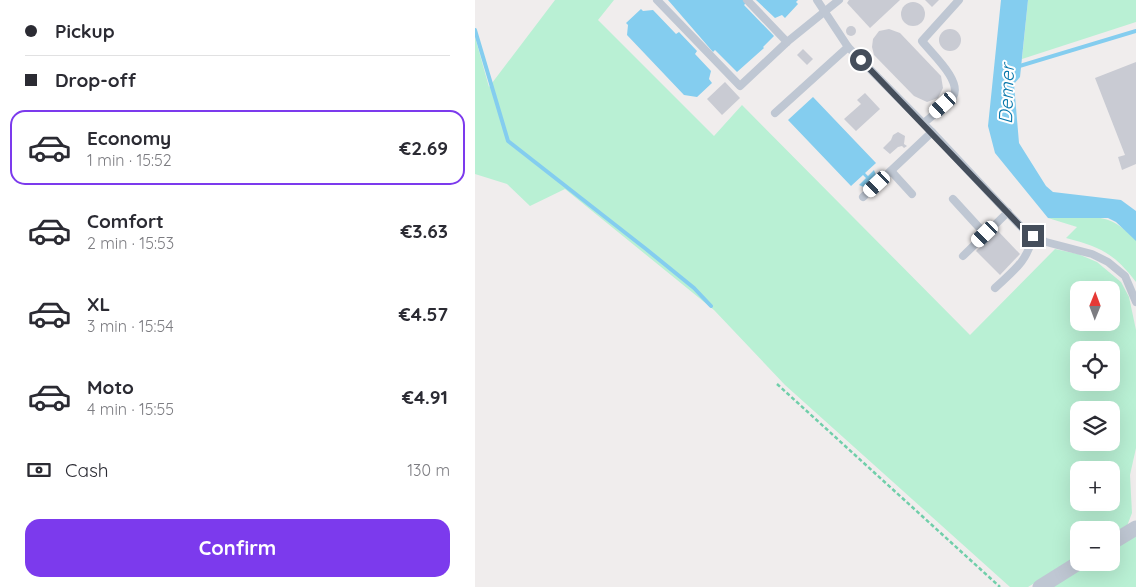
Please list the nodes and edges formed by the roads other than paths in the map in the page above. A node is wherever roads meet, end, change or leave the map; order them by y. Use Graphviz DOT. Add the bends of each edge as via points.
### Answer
graph roads {
  1 [pos="657,0"];
  2 [pos="747,0"];
  3 [pos="817,0"];
  4 [pos="839,0"];
  5 [pos="959,0"];
  6 [pos="825,13"];
  7 [pos="787,42"];
  8 [pos="848,47"];
  9 [pos="775,114"];
  10 [pos="924,123"];
  11 [pos="932,132"];
  12 [pos="891,171"];
  13 [pos="913,194"];
  14 [pos="863,197"];
  15 [pos="953,199"];
  16 [pos="1008,212"];
  17 [pos="985,234"];
  18 [pos="1033,236"];
  19 [pos="963,256"];
  20 [pos="995,288"];
  21 [pos="1136,302"];
  22 [pos="1136,528"];
  23 [pos="1120,538"];
  24 [pos="1070,568"];
  25 [pos="1040,587"];
  1 -- 7 [label="lane" via="740,86"];
  2 -- 7 [label="lane"];
  3 -- 6 [label="lane"];
  4 -- 6 [label="lane"];
  5 -- 10 [label="lane" via="921,42 950,74 955,86 953,96"];
  6 -- 7 [label="lane"];
  6 -- 8 [label="lane"];
  8 -- 9 [label="lane"];
  8 -- 10 [label="lane"];
  10 -- 11 [label="lane"];
  11 -- 12 [label="lane"];
  11 -- 16 [label="lane"];
  12 -- 13 [label="lane"];
  12 -- 14 [label="lane"];
  15 -- 17 [label="lane"];
  16 -- 17 [label="lane"];
  16 -- 18 [label="lane"];
  17 -- 19 [label="lane"];
  18 -- 20 [label="lane" via="1021,264"];
  18 -- 21 [label="lane" via="1108,262 1125,276"];
  22 -- 23 [label="street"];
  24 -- 25 [label="street"];
}
